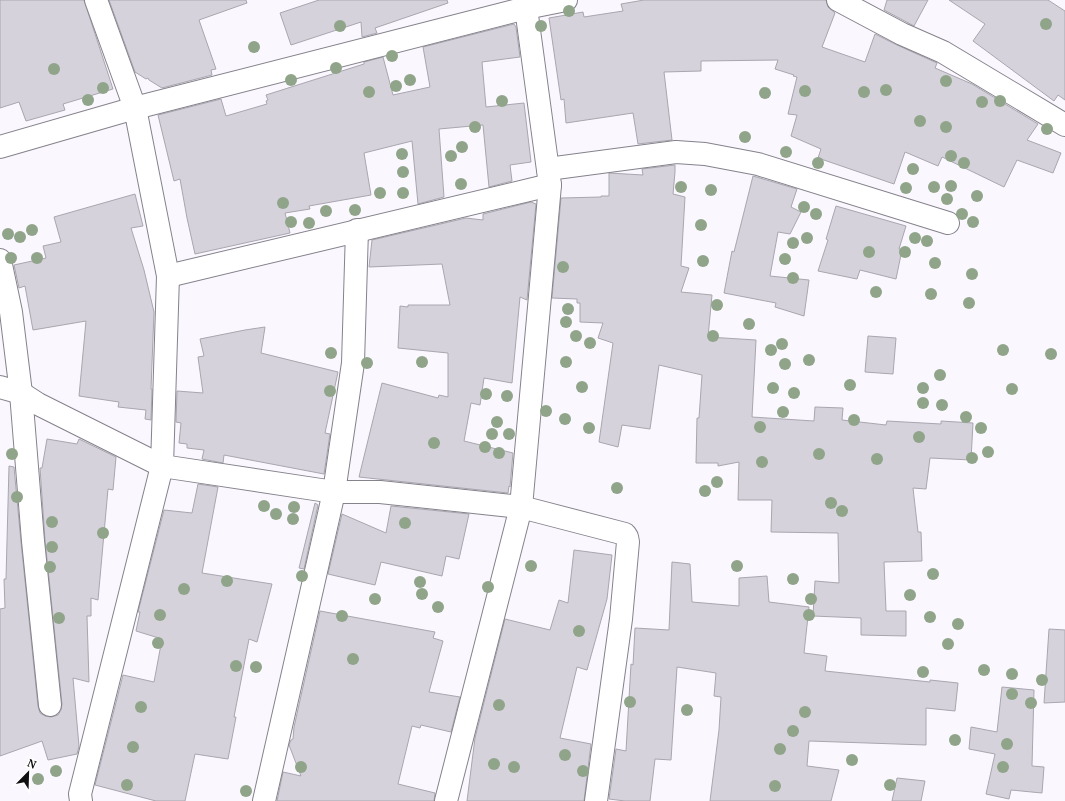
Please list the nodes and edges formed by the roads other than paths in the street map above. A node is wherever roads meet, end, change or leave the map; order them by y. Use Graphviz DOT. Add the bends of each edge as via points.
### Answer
graph roads {
  1 [pos="96,0"];
  2 [pos="566,0"];
  3 [pos="838,0"];
  4 [pos="525,4"];
  5 [pos="135,108"];
  6 [pos="1065,125"];
  7 [pos="0,147"];
  8 [pos="549,177"];
  9 [pos="948,223"];
  10 [pos="357,230"];
  11 [pos="0,260"];
  12 [pos="168,276"];
  13 [pos="0,387"];
  14 [pos="22,394"];
  15 [pos="162,466"];
  16 [pos="334,492"];
  17 [pos="521,507"];
  18 [pos="50,705"];
  19 [pos="81,801"];
  20 [pos="264,801"];
  21 [pos="446,801"];
  22 [pos="596,801"];
  1 -- 5 [label="street"];
  2 -- 4 [label="street"];
  3 -- 6 [label="street" via="902,34 943,52"];
  4 -- 5 [label="street"];
  4 -- 8 [label="street"];
  5 -- 7 [label="street"];
  5 -- 12 [label="street"];
  8 -- 9 [label="street" via="676,152 705,154 758,164"];
  8 -- 10 [label="street"];
  8 -- 17 [label="street"];
  10 -- 12 [label="street"];
  10 -- 16 [label="street" via="353,363"];
  11 -- 14 [label="street" via="11,312"];
  12 -- 15 [label="street"];
  13 -- 14 [label="street"];
  14 -- 15 [label="street"];
  14 -- 18 [label="street" via="33,541"];
  15 -- 16 [label="street"];
  15 -- 19 [label="street" via="80,794"];
  16 -- 17 [label="street" via="380,492"];
  16 -- 20 [label="street"];
  17 -- 21 [label="street"];
  17 -- 22 [label="street" via="625,534 627,537 621,619"];
}
